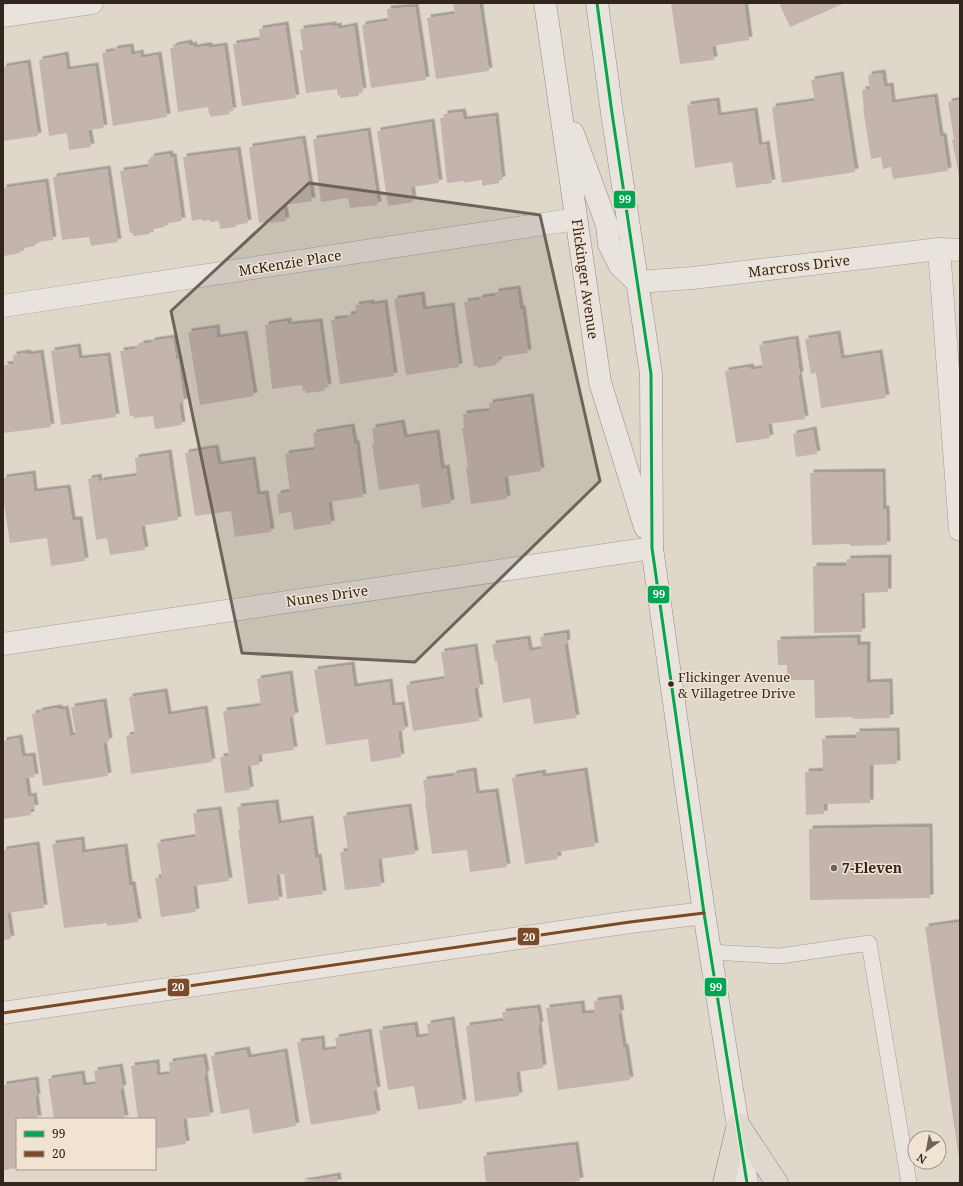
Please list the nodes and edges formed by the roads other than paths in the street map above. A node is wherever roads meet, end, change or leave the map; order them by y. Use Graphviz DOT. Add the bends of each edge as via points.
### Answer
graph roads {
  1 [pos="92,3"];
  2 [pos="545,3"];
  3 [pos="597,3"];
  4 [pos="3,16"];
  5 [pos="558,91"];
  6 [pos="576,219"];
  7 [pos="950,250"];
  8 [pos="637,282"];
  9 [pos="3,306"];
  10 [pos="960,530"];
  11 [pos="652,548"];
  12 [pos="3,644"];
  13 [pos="704,913"];
  14 [pos="710,952"];
  15 [pos="3,1013"];
  16 [pos="738,1124"];
  17 [pos="724,1183"];
  18 [pos="746,1183"];
  19 [pos="777,1183"];
  20 [pos="909,1183"];
  1 -- 4 [label="street"];
  2 -- 5 [label="street, Flickinger Avenue"];
  3 -- 8 [label="street, Flickinger Avenue"];
  5 -- 6 [label="street, Flickinger Avenue"];
  5 -- 8 [label="street" via="607,225 609,244 620,266"];
  6 -- 9 [label="street, McKenzie Place"];
  6 -- 11 [label="street, Flickinger Avenue" via="600,382"];
  7 -- 8 [label="street, Marcross Drive"];
  7 -- 10 [label="street"];
  8 -- 11 [label="street, Flickinger Avenue" via="651,374"];
  11 -- 12 [label="street, Nunes Drive"];
  11 -- 13 [label="street, Flickinger Avenue"];
  13 -- 14 [label="street, Flickinger Avenue"];
  13 -- 15 [label="street"];
  14 -- 16 [label="street, Flickinger Avenue"];
  14 -- 20 [label="lane" via="780,956 869,943"];
  16 -- 17 [label="main road"];
  16 -- 18 [label="street, Flickinger Avenue"];
  16 -- 19 [label="main road"];
}
